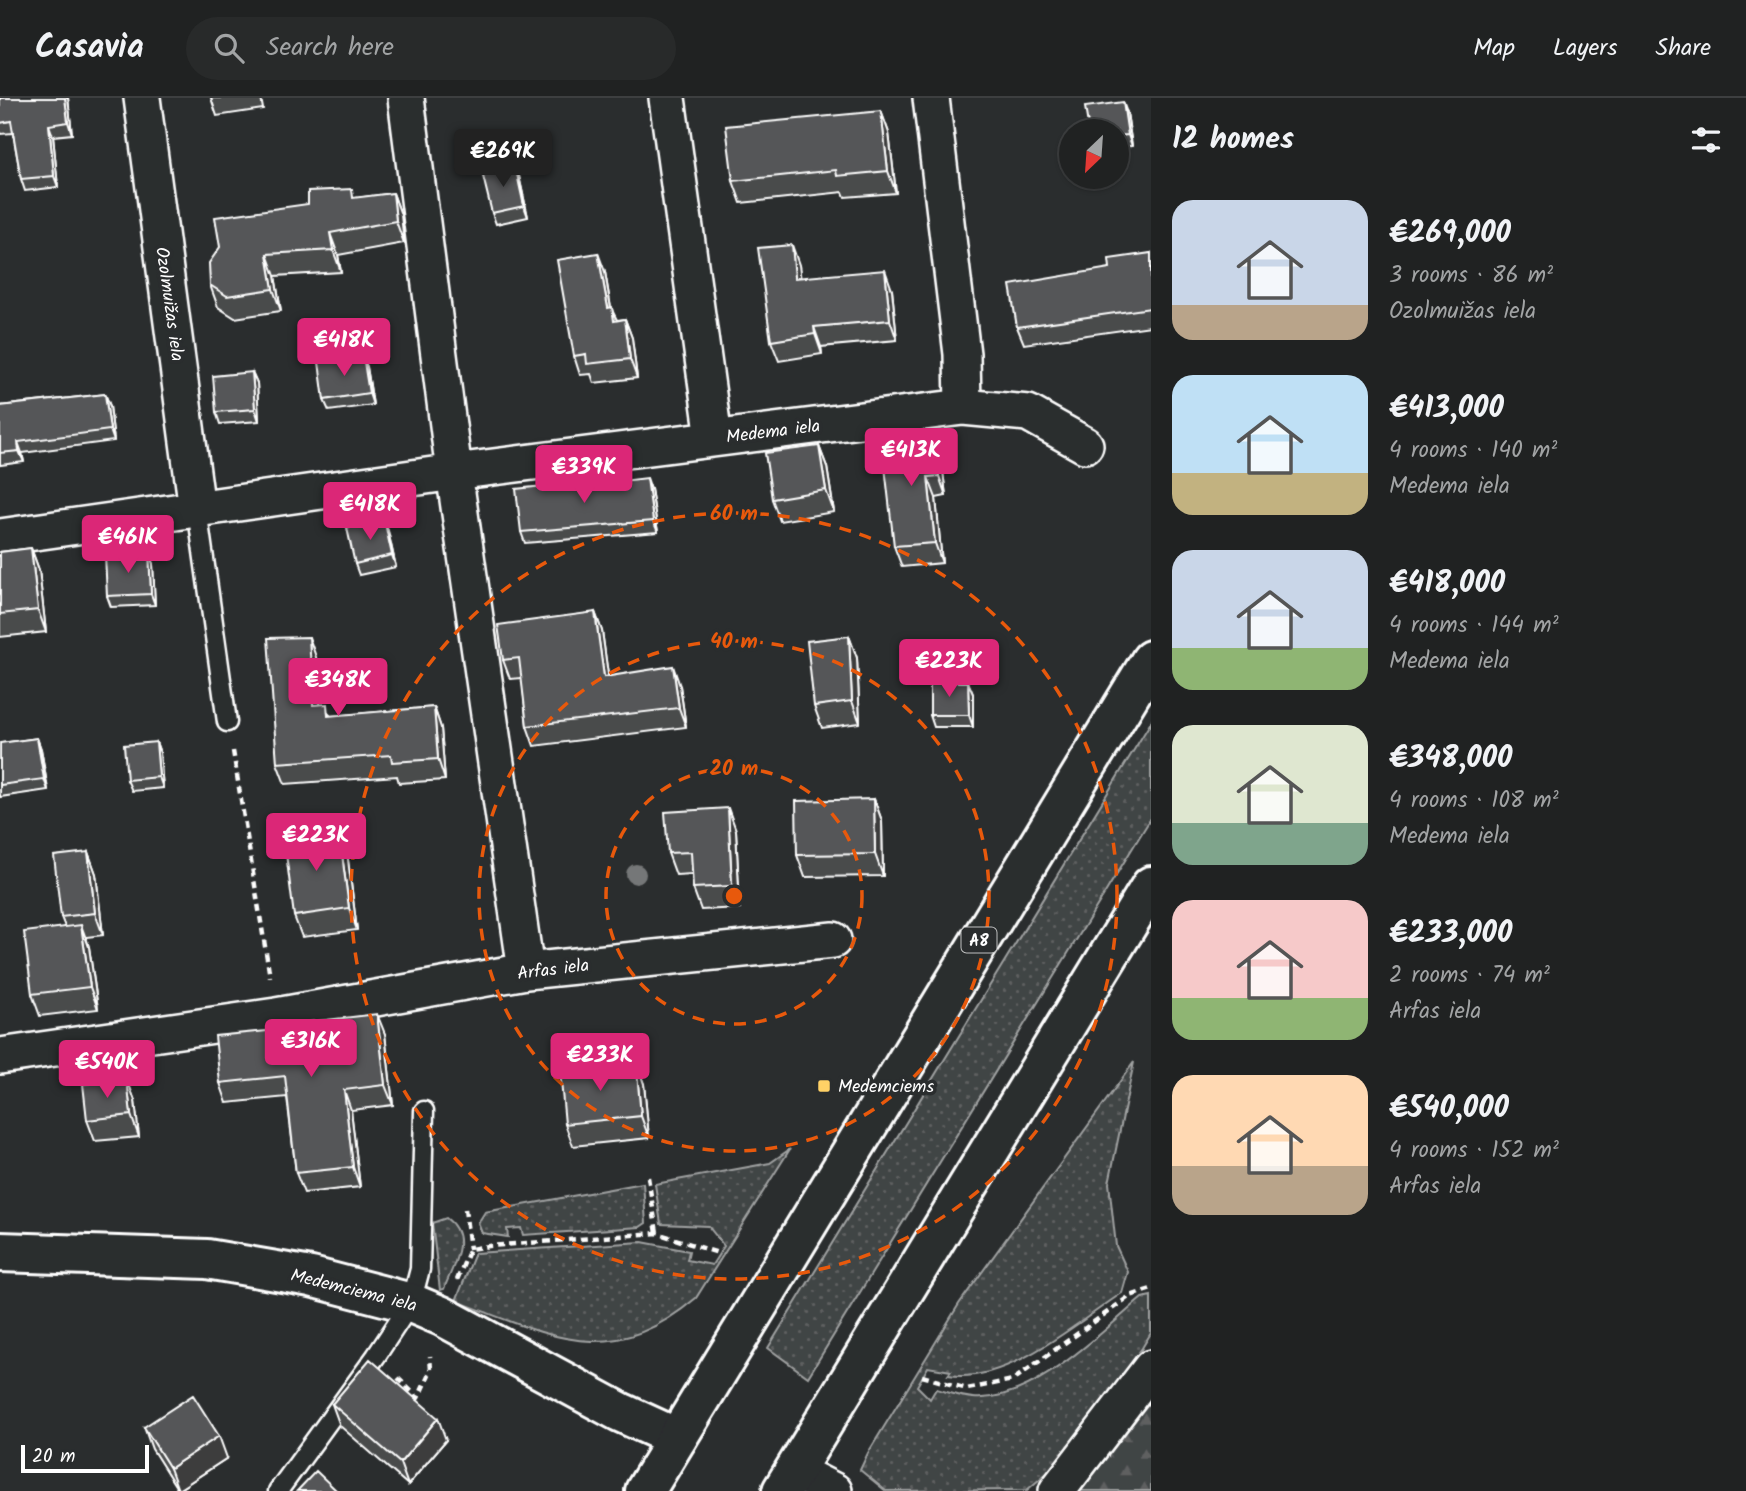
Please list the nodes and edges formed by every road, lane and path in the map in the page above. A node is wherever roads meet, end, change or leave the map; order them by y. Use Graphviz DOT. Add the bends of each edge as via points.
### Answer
graph roads {
  1 [pos="142,98"];
  2 [pos="406,98"];
  3 [pos="667,98"];
  4 [pos="931,98"];
  5 [pos="963,407"];
  6 [pos="715,438"];
  7 [pos="1085,445"];
  8 [pos="454,472"];
  9 [pos="197,509"];
  10 [pos="0,537"];
  11 [pos="1151,660"];
  12 [pos="227,722"];
  13 [pos="1151,886"];
  14 [pos="832,940"];
  15 [pos="526,971"];
  16 [pos="276,1016"];
  17 [pos="0,1056"];
  18 [pos="424,1111"];
  19 [pos="648,1177"];
  20 [pos="464,1209"];
  21 [pos="657,1233"];
  22 [pos="470,1249"];
  23 [pos="0,1252"];
  24 [pos="718,1253"];
  25 [pos="454,1287"];
  26 [pos="1151,1290"];
  27 [pos="411,1303"];
  28 [pos="430,1345"];
  29 [pos="376,1356"];
  30 [pos="1151,1368"];
  31 [pos="922,1376"];
  32 [pos="677,1438"];
  33 [pos="788,1481"];
  34 [pos="278,1491"];
  35 [pos="645,1491"];
  36 [pos="834,1491"];
  37 [pos="1058,1491"];
  1 -- 9 [label="street, Ozolmuižas iela"];
  2 -- 8 [label="street"];
  3 -- 6 [label="street"];
  4 -- 5 [label="street" via="962,354"];
  5 -- 6 [label="street, Medema iela"];
  5 -- 7 [label="street, Medema iela" via="1028,413"];
  6 -- 8 [label="street, Medema iela"];
  8 -- 9 [label="street, Medema iela"];
  8 -- 15 [label="street"];
  9 -- 10 [label="street, Medema iela"];
  9 -- 12 [label="lane"];
  11 -- 32 [label="main road, A8"];
  12 -- 16 [label="path"];
  13 -- 33 [label="main road"];
  14 -- 15 [label="street, Arfas iela"];
  15 -- 16 [label="street, Arfas iela"];
  16 -- 17 [label="street, Arfas iela"];
  18 -- 27 [label="lane" via="420,1269"];
  19 -- 21 [label="path"];
  20 -- 22 [label="path"];
  21 -- 22 [label="path"];
  21 -- 24 [label="path"];
  22 -- 25 [label="path"];
  23 -- 27 [label="main road, Medemciema iela" via="207,1259 311,1277"];
  26 -- 31 [label="path" via="1130,1296 1013,1380 967,1389"];
  27 -- 29 [label="lane"];
  27 -- 32 [label="main road, Medemciema iela"];
  28 -- 29 [label="path" via="431,1370 418,1398"];
  29 -- 34 [label="lane"];
  30 -- 37 [label="street"];
  32 -- 35 [label="main road, A8"];
  33 -- 36 [label="street"];
}
